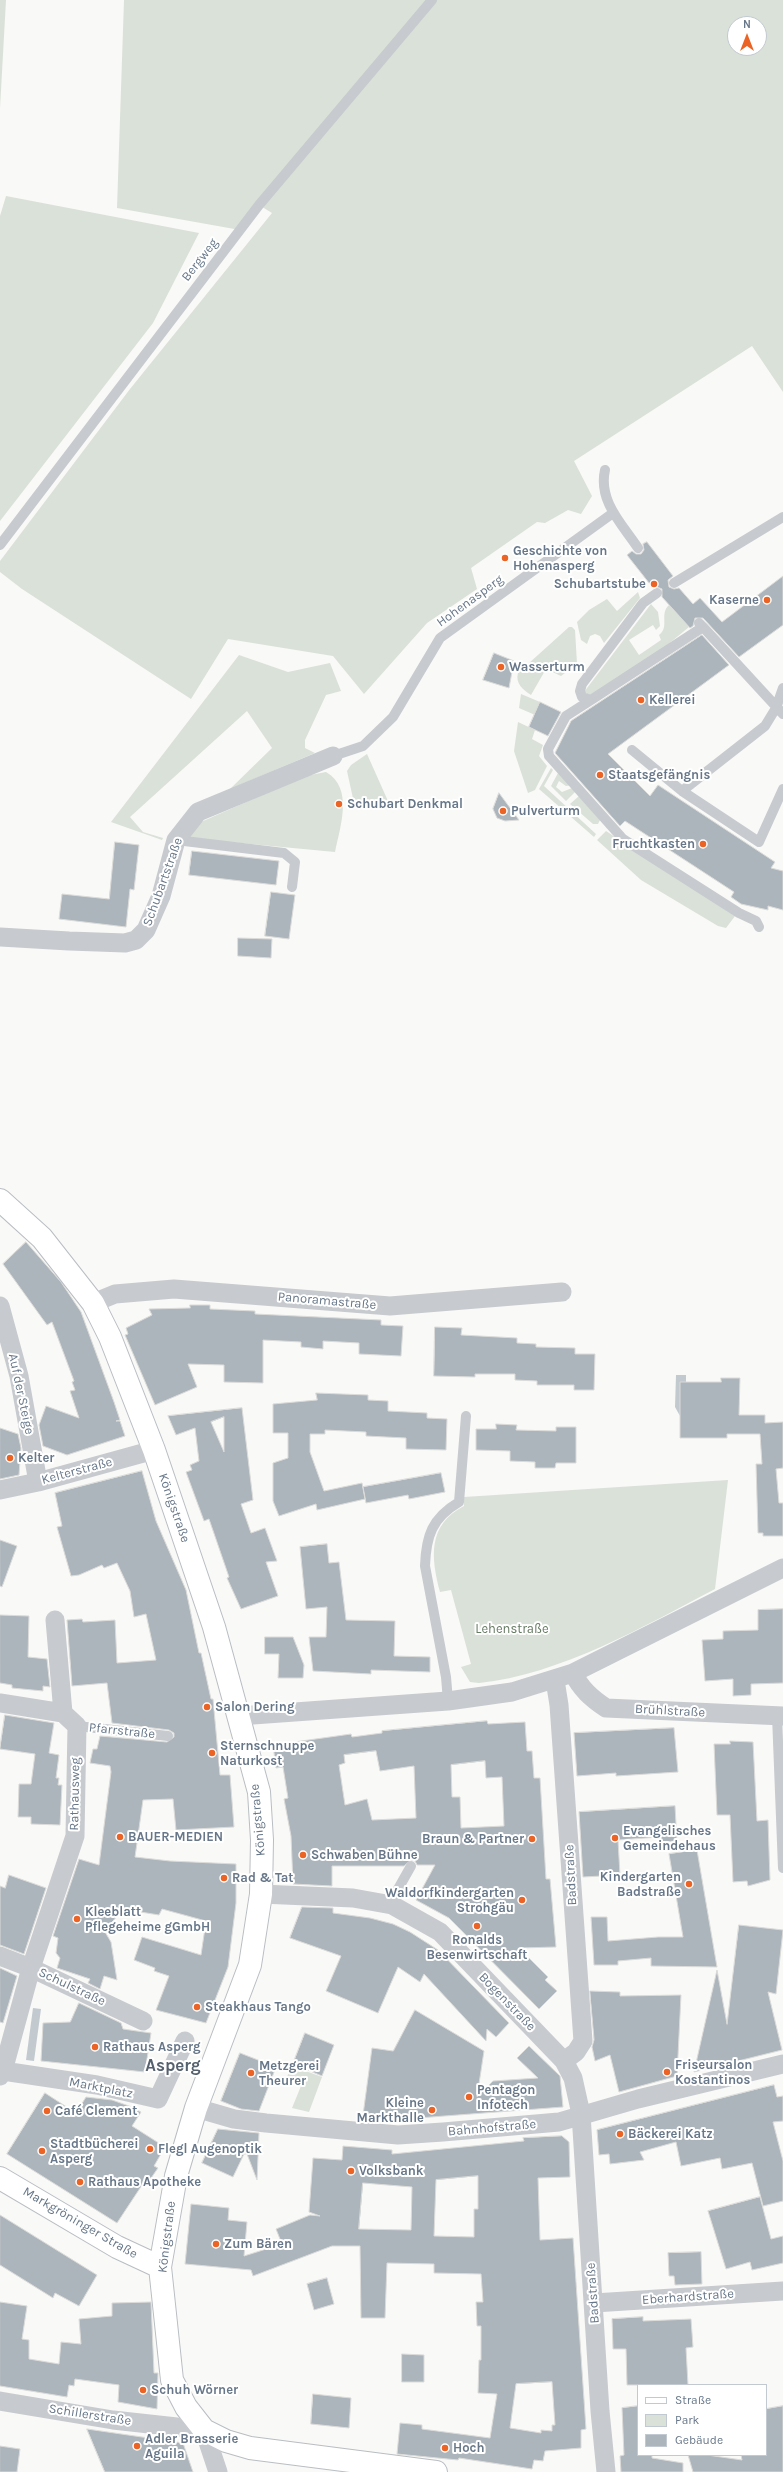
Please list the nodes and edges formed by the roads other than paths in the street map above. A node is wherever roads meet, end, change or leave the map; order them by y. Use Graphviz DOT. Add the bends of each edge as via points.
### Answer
graph roads {
  1 [pos="432,0"];
  2 [pos="605,470"];
  3 [pos="615,516"];
  4 [pos="783,517"];
  5 [pos="0,545"];
  6 [pos="638,548"];
  7 [pos="674,583"];
  8 [pos="657,593"];
  9 [pos="783,688"];
  10 [pos="591,700"];
  11 [pos="780,711"];
  12 [pos="632,750"];
  13 [pos="333,756"];
  14 [pos="783,789"];
  15 [pos="682,791"];
  16 [pos="176,840"];
  17 [pos="292,887"];
  18 [pos="759,926"];
  19 [pos="0,937"];
  20 [pos="0,1200"];
  21 [pos="562,1292"];
  22 [pos="93,1303"];
  23 [pos="0,1306"];
  24 [pos="466,1416"];
  25 [pos="154,1450"];
  26 [pos="38,1482"];
  27 [pos="0,1490"];
  28 [pos="783,1568"];
  29 [pos="55,1620"];
  30 [pos="573,1673"];
  31 [pos="555,1680"];
  32 [pos="448,1701"];
  33 [pos="0,1703"];
  34 [pos="63,1713"];
  35 [pos="239,1716"];
  36 [pos="780,1716"];
  37 [pos="77,1726"];
  38 [pos="168,1736"];
  39 [pos="411,1866"];
  40 [pos="783,1868"];
  41 [pos="261,1894"];
  42 [pos="389,1905"];
  43 [pos="0,1956"];
  44 [pos="31,1968"];
  45 [pos="143,2021"];
  46 [pos="185,2041"];
  47 [pos="564,2061"];
  48 [pos="783,2064"];
  49 [pos="2,2074"];
  50 [pos="196,2108"];
  51 [pos="581,2114"];
  52 [pos="0,2178"];
  53 [pos="160,2267"];
  54 [pos="783,2291"];
  55 [pos="594,2303"];
  56 [pos="0,2401"];
  57 [pos="204,2430"];
  58 [pos="218,2472"];
  59 [pos="436,2472"];
  60 [pos="606,2472"];
  1 -- 5 [label="lane, Bergweg" via="259,205"];
  2 -- 3 [label="lane" via="602,481 608,506"];
  3 -- 6 [label="lane"];
  3 -- 13 [label="lane, Hohenasperg" via="440,638 394,717 363,746"];
  4 -- 7 [label="lane"];
  8 -- 10 [label="lane" via="643,603 582,684 580,695"];
  9 -- 11 [label="lane"];
  10 -- 11 [label="lane" via="701,625"];
  10 -- 18 [label="lane" via="566,716 548,749 549,756 623,839"];
  11 -- 15 [label="lane" via="765,726"];
  12 -- 15 [label="lane"];
  13 -- 16 [label="street, Schubartstraße" via="198,812"];
  14 -- 15 [label="lane" via="759,842"];
  16 -- 17 [label="lane" via="284,853 295,862"];
  16 -- 19 [label="street, Schubartstraße" via="161,896 146,930 136,940 125,943 76,942"];
  20 -- 22 [label="main road, Königstraße" via="42,1238"];
  21 -- 22 [label="street, Panoramastraße" via="390,1306 174,1289 115,1294"];
  22 -- 25 [label="main road, Königstraße" via="110,1337"];
  23 -- 26 [label="street, Auf der Steige" via="18,1372"];
  24 -- 32 [label="lane" via="459,1502 438,1518 426,1550 425,1566 446,1677"];
  25 -- 26 [label="street, Kelterstraße"];
  25 -- 35 [label="main road, Königstraße" via="214,1627"];
  26 -- 27 [label="street, Kelterstraße"];
  28 -- 30 [label="street"];
  29 -- 34 [label="street"];
  30 -- 31 [label="street"];
  30 -- 36 [label="street, Brühlstraße" via="578,1684 590,1698 606,1708"];
  31 -- 32 [label="street" via="512,1692"];
  31 -- 47 [label="street, Badstraße" via="583,2041 576,2052"];
  32 -- 35 [label="street"];
  33 -- 34 [label="street"];
  34 -- 37 [label="street"];
  35 -- 41 [label="main road, Königstraße" via="259,1792 262,1840"];
  36 -- 40 [label="lane"];
  37 -- 38 [label="lane, Pfarrstraße"];
  37 -- 44 [label="street, Rathausweg" via="74,1836"];
  39 -- 42 [label="lane"];
  41 -- 42 [label="street, Bogenstraße" via="353,1898"];
  41 -- 50 [label="main road, Königstraße" via="250,1965"];
  42 -- 47 [label="street, Bogenstraße" via="440,1932"];
  43 -- 44 [label="street, Schulstraße"];
  44 -- 45 [label="street, Schulstraße"];
  44 -- 49 [label="street, Marktplatz"];
  46 -- 49 [label="street, Marktplatz" via="158,2099 97,2086"];
  47 -- 51 [label="street, Bogenstraße" via="573,2078"];
  48 -- 51 [label="street, Bahnhofstraße"];
  50 -- 51 [label="street, Bahnhofstraße" via="242,2120 398,2134 559,2122"];
  50 -- 53 [label="main road, Königstraße" via="176,2176"];
  51 -- 55 [label="street, Badstraße"];
  52 -- 53 [label="main road, Markgröninger Straße" via="117,2246"];
  53 -- 57 [label="main road, Königstraße" via="172,2380 186,2407"];
  54 -- 55 [label="street, Eberhardstraße"];
  55 -- 60 [label="street, Badstraße"];
  56 -- 57 [label="street, Schillerstraße" via="113,2420"];
  57 -- 58 [label="street"];
  57 -- 59 [label="main road" via="226,2441 250,2448"];
}
